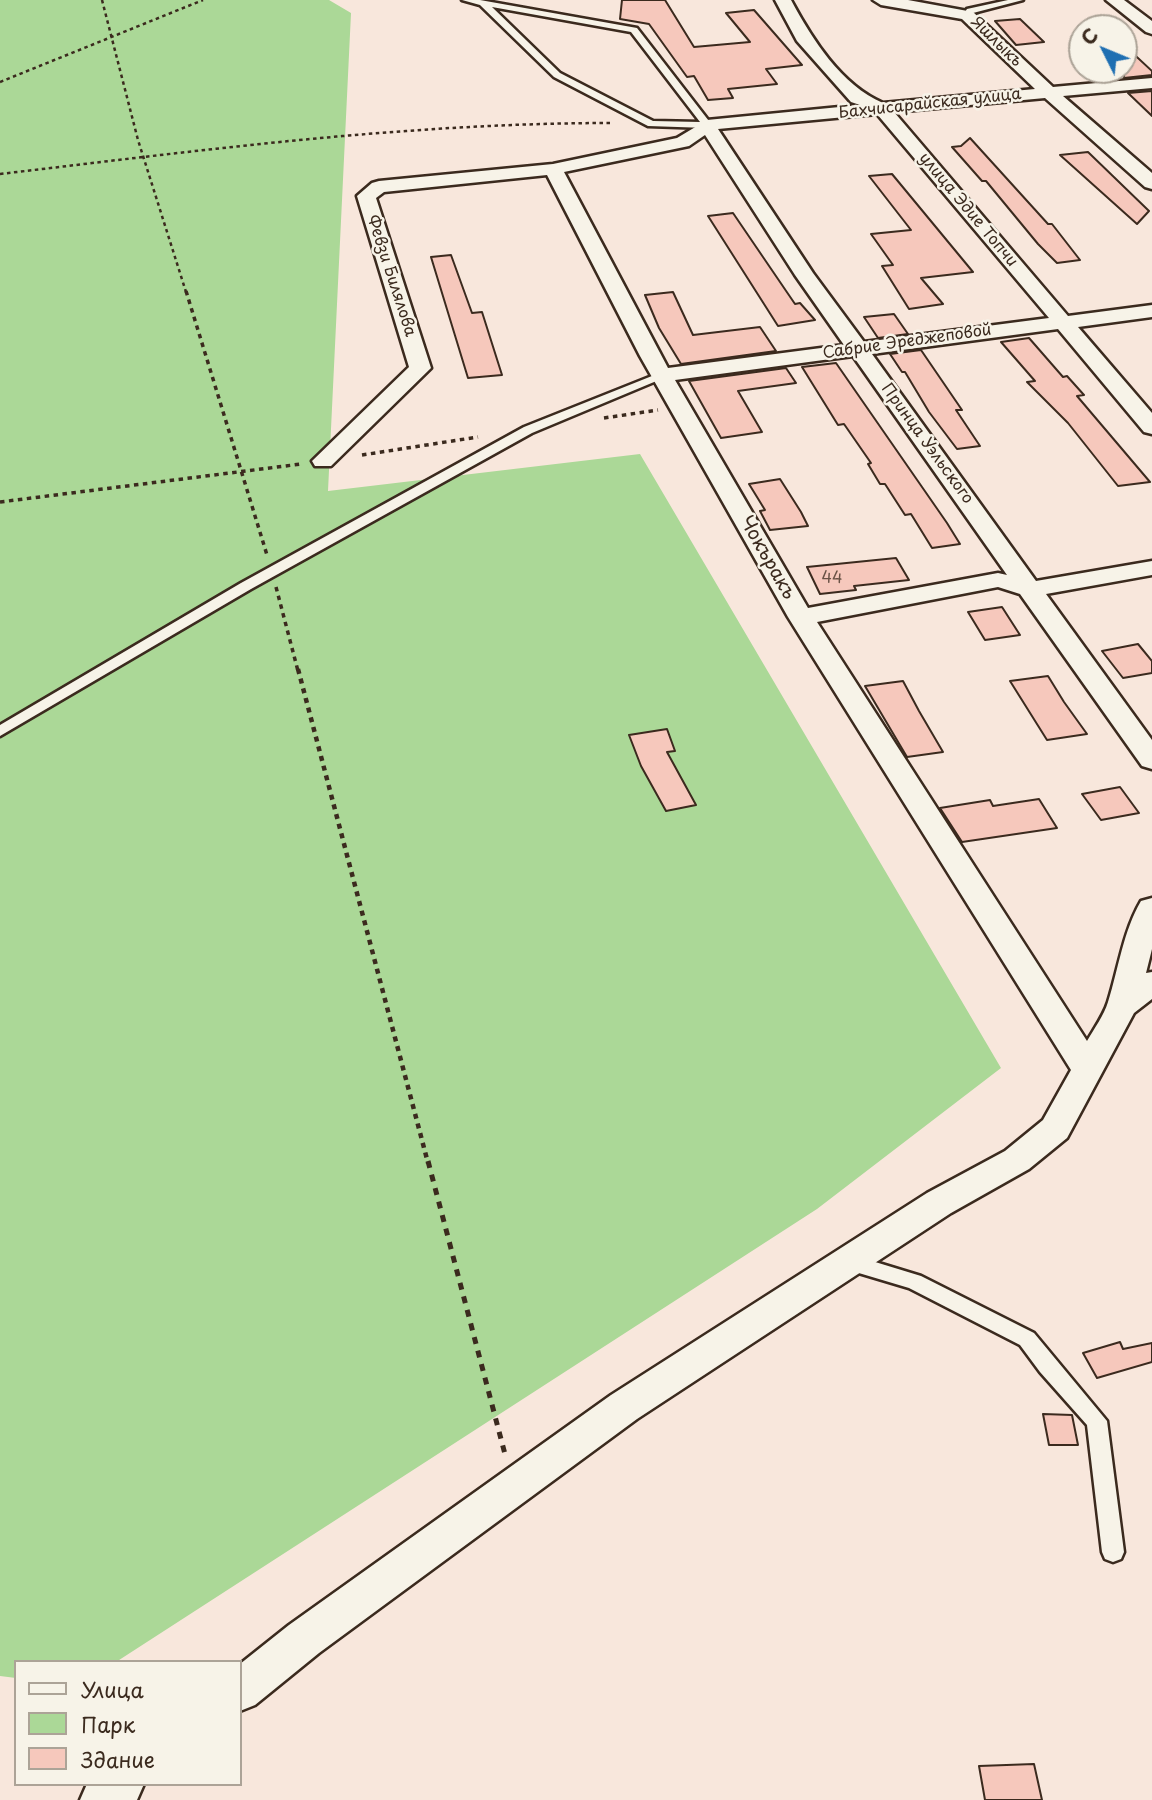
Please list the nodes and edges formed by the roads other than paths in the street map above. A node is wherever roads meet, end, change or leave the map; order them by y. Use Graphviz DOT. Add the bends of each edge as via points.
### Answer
graph roads {
  1 [pos="466,0"];
  2 [pos="783,0"];
  3 [pos="881,0"];
  4 [pos="1019,0"];
  5 [pos="1114,0"];
  6 [pos="483,3"];
  7 [pos="967,15"];
  8 [pos="1152,29"];
  9 [pos="1152,83"];
  10 [pos="1048,92"];
  11 [pos="882,109"];
  12 [pos="707,125"];
  13 [pos="553,169"];
  14 [pos="1152,183"];
  15 [pos="1152,311"];
  16 [pos="1062,321"];
  17 [pos="857,348"];
  18 [pos="662,375"];
  19 [pos="1152,427"];
  20 [pos="323,461"];
  21 [pos="1152,568"];
  22 [pos="1031,589"];
  23 [pos="801,617"];
  24 [pos="0,731"];
  25 [pos="1152,760"];
  26 [pos="1152,908"];
  27 [pos="1152,983"];
  28 [pos="1123,1005"];
  29 [pos="1089,1071"];
  30 [pos="847,1261"];
  31 [pos="1113,1552"];
  32 [pos="242,1688"];
  33 [pos="120,1786"];
  34 [pos="103,1800"];
  1 -- 6 [label="lane"];
  2 -- 11 [label="street, улица Эдие Топчи" via="803,38 857,98"];
  3 -- 7 [label="street, Яшлыкъ"];
  4 -- 7 [label="lane"];
  5 -- 8 [label="street"];
  6 -- 12 [label="lane" via="557,75 651,124"];
  6 -- 12 [label="lane" via="634,30"];
  7 -- 10 [label="street, Яшлыкъ"];
  9 -- 10 [label="street, Бахчисарайская улица"];
  10 -- 11 [label="street, Бахчисарайская улица"];
  10 -- 14 [label="street, Яшлыкъ"];
  11 -- 12 [label="street, Бахчисарайская улица"];
  11 -- 16 [label="street, улица Эдие Топчи"];
  12 -- 13 [label="street" via="683,142"];
  12 -- 17 [label="street, Принца Уэльского"];
  13 -- 18 [label="street, Чокъракъ"];
  13 -- 20 [label="street, Февзи Билялова" via="379,187 366,196 421,368"];
  15 -- 16 [label="street, Сабрие Эреджеповой"];
  16 -- 17 [label="street, Сабрие Эреджеповой"];
  16 -- 19 [label="street, улица Эдие Топчи"];
  17 -- 18 [label="street, Сабрие Эреджеповой"];
  17 -- 22 [label="street, Принца Уэльского"];
  18 -- 23 [label="street, Чокъракъ"];
  18 -- 24 [label="lane" via="528,430 246,586"];
  21 -- 22 [label="street"];
  22 -- 23 [label="street" via="998,580"];
  22 -- 25 [label="street, Принца Уэльского"];
  23 -- 29 [label="street, Чокъракъ"];
  26 -- 28 [label="street"];
  27 -- 28 [label="street"];
  28 -- 29 [label="street"];
  29 -- 30 [label="street" via="1055,1129 1017,1160"];
  30 -- 31 [label="lane" via="914,1282 1027,1339 1097,1421"];
  30 -- 32 [label="street" via="624,1407"];
  33 -- 34 [label="street"];
}
